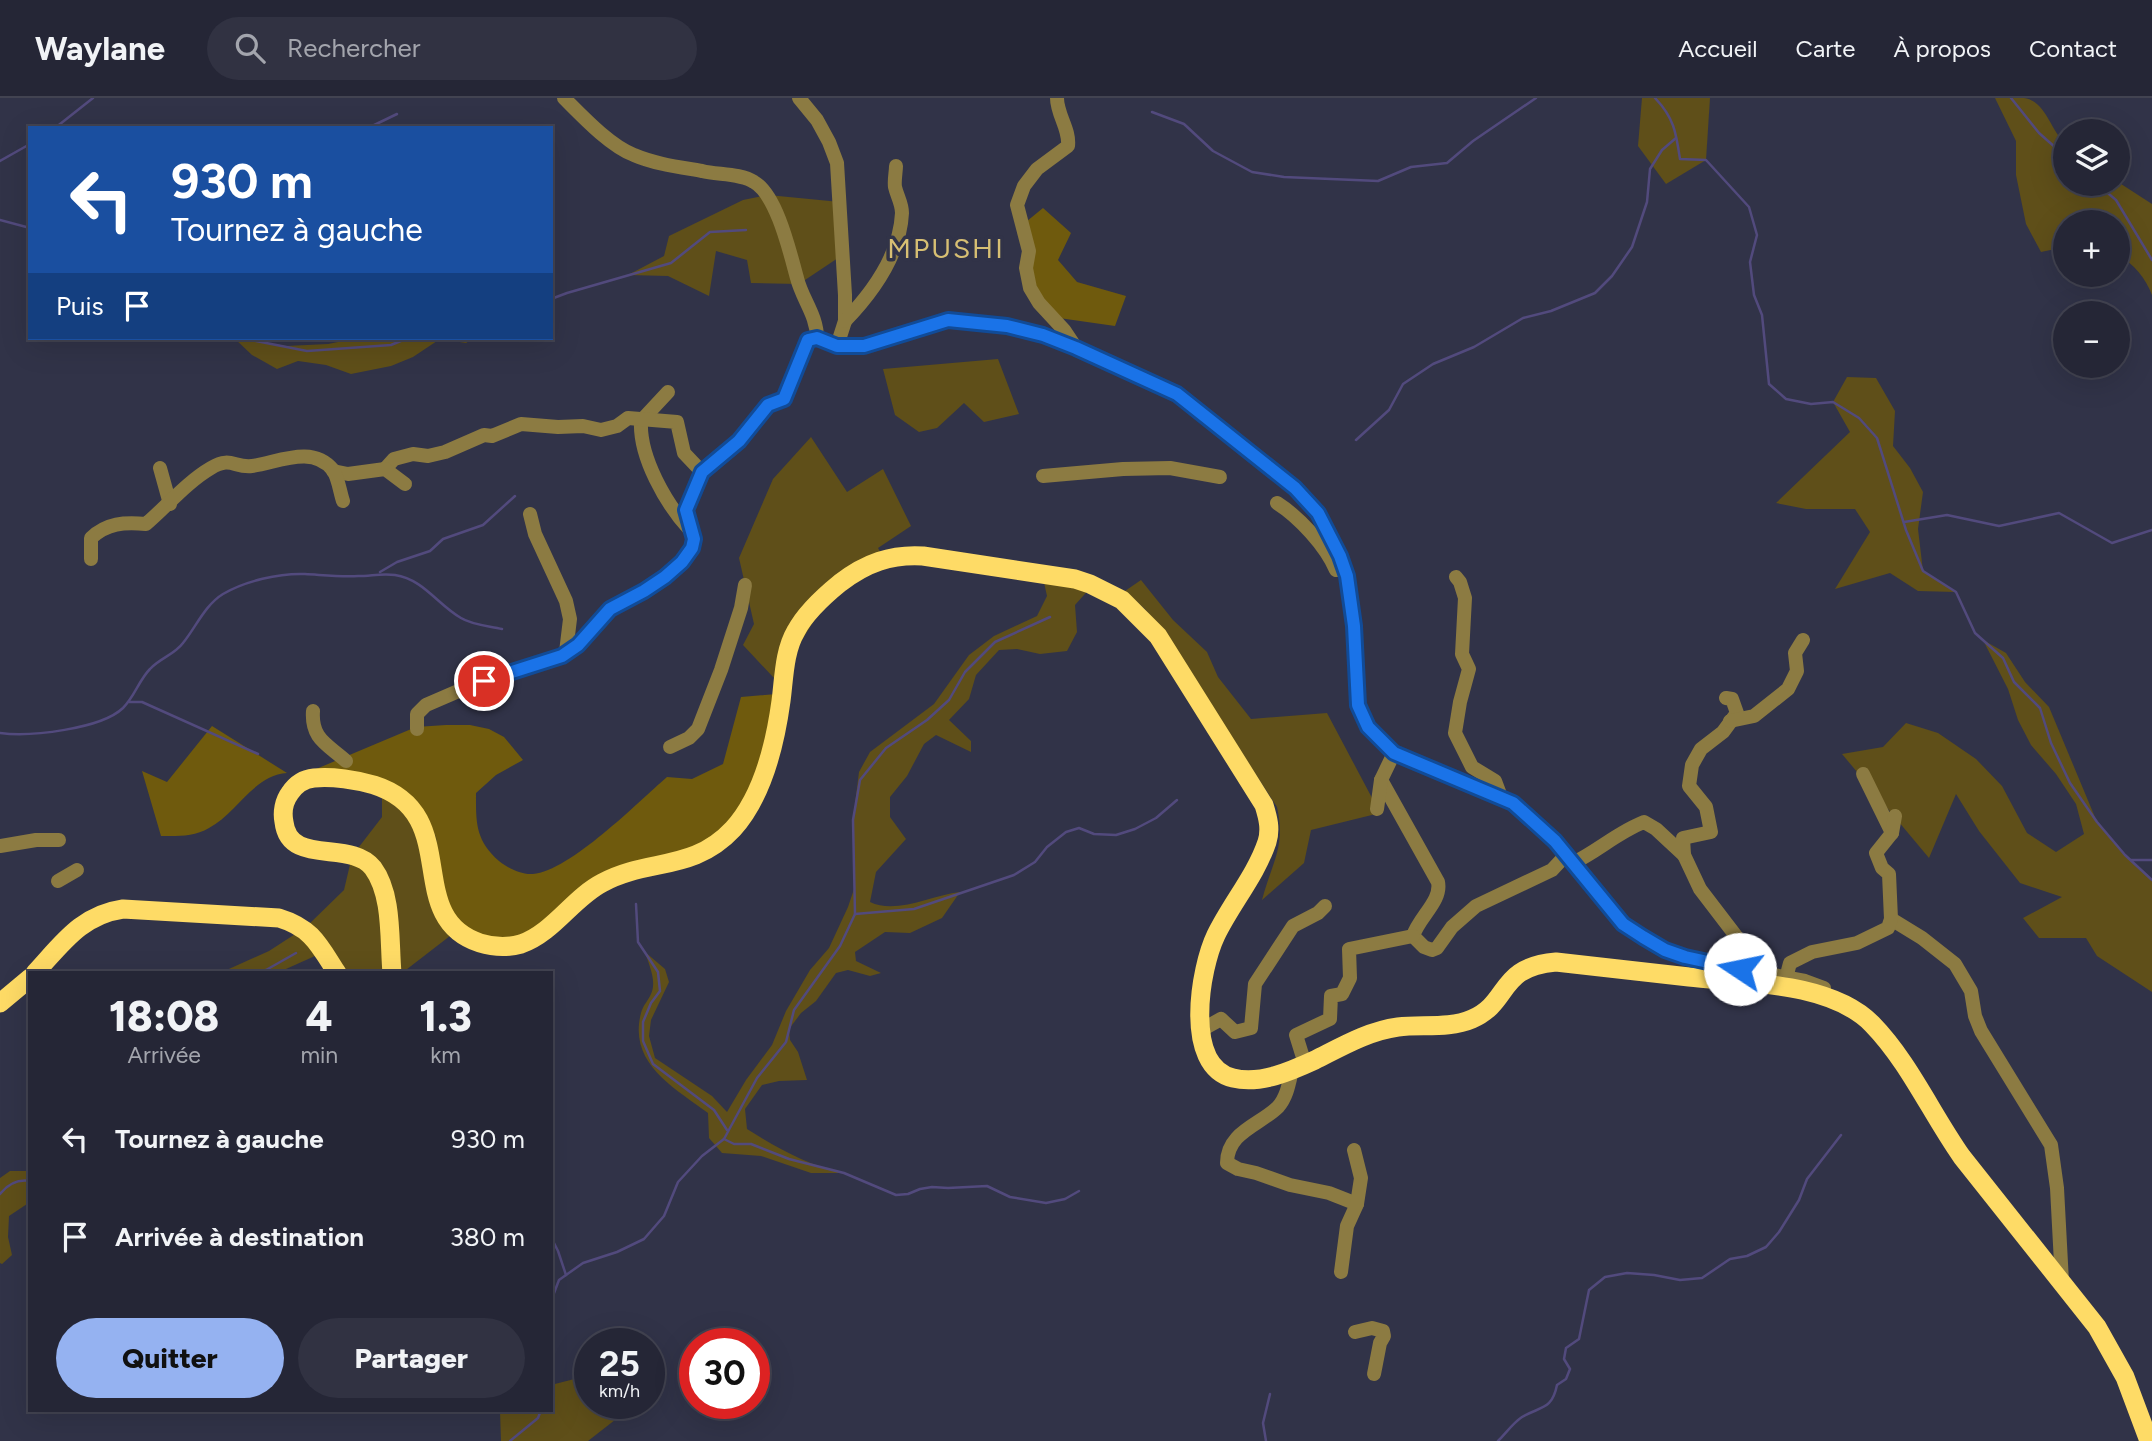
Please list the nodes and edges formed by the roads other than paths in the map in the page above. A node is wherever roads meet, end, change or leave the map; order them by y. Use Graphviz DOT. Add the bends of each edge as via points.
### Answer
graph roads {
  1 [pos="564,98"];
  2 [pos="799,98"];
  3 [pos="1057,98"];
  4 [pos="896,166"];
  5 [pos="845,321"];
  6 [pos="817,338"];
  7 [pos="837,346"];
  8 [pos="1076,348"];
  9 [pos="668,392"];
  10 [pos="641,421"];
  11 [pos="160,468"];
  12 [pos="385,469"];
  13 [pos="333,471"];
  14 [pos="702,472"];
  15 [pos="1043,476"];
  16 [pos="1220,478"];
  17 [pos="405,484"];
  18 [pos="343,501"];
  19 [pos="1277,503"];
  20 [pos="170,504"];
  21 [pos="530,514"];
  22 [pos="693,533"];
  23 [pos="91,559"];
  24 [pos="1456,578"];
  25 [pos="745,585"];
  26 [pos="1350,604"];
  27 [pos="1803,640"];
  28 [pos="566,652"];
  29 [pos="1726,698"];
  30 [pos="313,711"];
  31 [pos="1730,721"];
  32 [pos="417,729"];
  33 [pos="670,747"];
  34 [pos="1394,753"];
  35 [pos="346,761"];
  36 [pos="1863,774"];
  37 [pos="1381,780"];
  38 [pos="1501,797"];
  39 [pos="1377,809"];
  40 [pos="1895,816"];
  41 [pos="1892,833"];
  42 [pos="59,840"];
  43 [pos="0,846"];
  44 [pos="1684,855"];
  45 [pos="1570,859"];
  46 [pos="77,870"];
  47 [pos="58,881"];
  48 [pos="1325,906"];
  49 [pos="1891,919"];
  50 [pos="1413,936"];
  51 [pos="1740,969"];
  52 [pos="36,971"];
  53 [pos="336,971"];
  54 [pos="392,971"];
  55 [pos="1786,978"];
  56 [pos="28,980"];
  57 [pos="0,1003"];
  58 [pos="1844,1004"];
  59 [pos="1201,1030"];
  60 [pos="1298,1067"];
  61 [pos="1354,1150"];
  62 [pos="1357,1204"];
  63 [pos="1340,1272"];
  64 [pos="2062,1282"];
  65 [pos="1355,1332"];
  66 [pos="1374,1374"];
  67 [pos="2149,1441"];
  1 -- 6 [label="street" via="632,155 740,177 768,195 817,325"];
  2 -- 5 [label="street" via="817,120 837,163"];
  3 -- 8 [label="street" via="1068,146 1037,169 1017,205 1029,251 1030,288"];
  4 -- 5 [label="street" via="900,229 885,271"];
  5 -- 7 [label="street"];
  6 -- 7 [label="street"];
  6 -- 14 [label="street" via="808,340 784,399 768,405 739,441"];
  7 -- 8 [label="street" via="864,346 948,320 1007,326"];
  8 -- 26 [label="street" via="1177,394 1295,488 1318,513 1340,556"];
  9 -- 10 [label="street"];
  10 -- 12 [label="street" via="628,418 601,430 521,424 445,452 394,459"];
  10 -- 14 [label="street" via="677,422 684,453"];
  10 -- 22 [label="street" via="652,470 677,516"];
  11 -- 20 [label="street"];
  12 -- 13 [label="street" via="348,474"];
  12 -- 17 [label="street"];
  13 -- 18 [label="street"];
  13 -- 20 [label="street" via="301,455 247,467 223,462 198,477"];
  14 -- 22 [label="street" via="686,510"];
  15 -- 16 [label="street" via="1170,468"];
  19 -- 26 [label="street" via="1294,514 1332,560"];
  20 -- 23 [label="street" via="146,524 125,522 101,528 91,538"];
  21 -- 28 [label="street" via="566,601 570,619"];
  22 -- 28 [label="street" via="692,548 682,562 644,591 610,609"];
  24 -- 38 [label="street" via="1465,598 1462,654 1469,669 1455,733 1472,767 1495,781"];
  25 -- 33 [label="street" via="721,670 698,729"];
  26 -- 34 [label="street" via="1358,705 1368,727"];
  27 -- 31 [label="street" via="1795,653 1797,671 1787,689 1754,716"];
  28 -- 32 [label="street" via="426,705 417,714"];
  29 -- 31 [label="street" via="1732,699 1737,713"];
  30 -- 35 [label="street" via="316,734"];
  31 -- 44 [label="street" via="1692,765 1689,786 1706,807 1711,832 1683,838"];
  34 -- 37 [label="street"];
  34 -- 38 [label="street"];
  36 -- 41 [label="street"];
  37 -- 39 [label="street"];
  37 -- 50 [label="street" via="1440,890"];
  38 -- 45 [label="street" via="1536,823"];
  40 -- 41 [label="street"];
  41 -- 49 [label="street" via="1876,853 1889,874"];
  42 -- 43 [label="street"];
  44 -- 45 [label="street" via="1644,822"];
  44 -- 51 [label="street" via="1700,889 1739,940"];
  45 -- 50 [label="street" via="1476,906 1437,948 1424,947"];
  45 -- 51 [label="street" via="1623,924 1643,937 1685,957"];
  46 -- 47 [label="street"];
  48 -- 59 [label="street" via="1293,926 1255,984 1251,1028 1236,1032 1221,1019"];
  49 -- 55 [label="street" via="1888,928 1857,943 1812,952 1790,963"];
  49 -- 64 [label="street" via="1955,964 1971,991 1981,1031 2050,1145"];
  50 -- 60 [label="street" via="1349,950 1350,978 1342,994 1331,996 1330,1019 1296,1035"];
  51 -- 55 [label="street"];
  52 -- 53 [label="highway" via="84,924 101,913 123,909 279,918 311,934"];
  54 -- 59 [label="highway" via="386,904 378,876 363,859 300,846 288,836 284,804 297,785 325,777 376,786 402,799 421,822 440,907 453,927 491,946 524,943 610,878 690,859 722,840 746,811 763,774 776,734 795,632 833,589 868,565 891,557 923,556 1075,579 1122,600 1158,636 1260,795 1268,839 1212,944 1203,971"];
  55 -- 58 [label="street" via="1823,987"];
  56 -- 57 [label="highway"];
  58 -- 60 [label="highway" via="1761,985 1556,962 1538,964 1513,977 1471,1020 1381,1031"];
  58 -- 64 [label="highway" via="1882,1036 1962,1157"];
  59 -- 60 [label="highway" via="1211,1063 1228,1077 1256,1079"];
  60 -- 62 [label="street" via="1279,1106 1236,1139 1227,1163"];
  61 -- 62 [label="street" via="1361,1178"];
  62 -- 63 [label="street" via="1347,1226"];
  64 -- 67 [label="highway" via="2110,1349"];
  65 -- 66 [label="street" via="1383,1331"];
}
